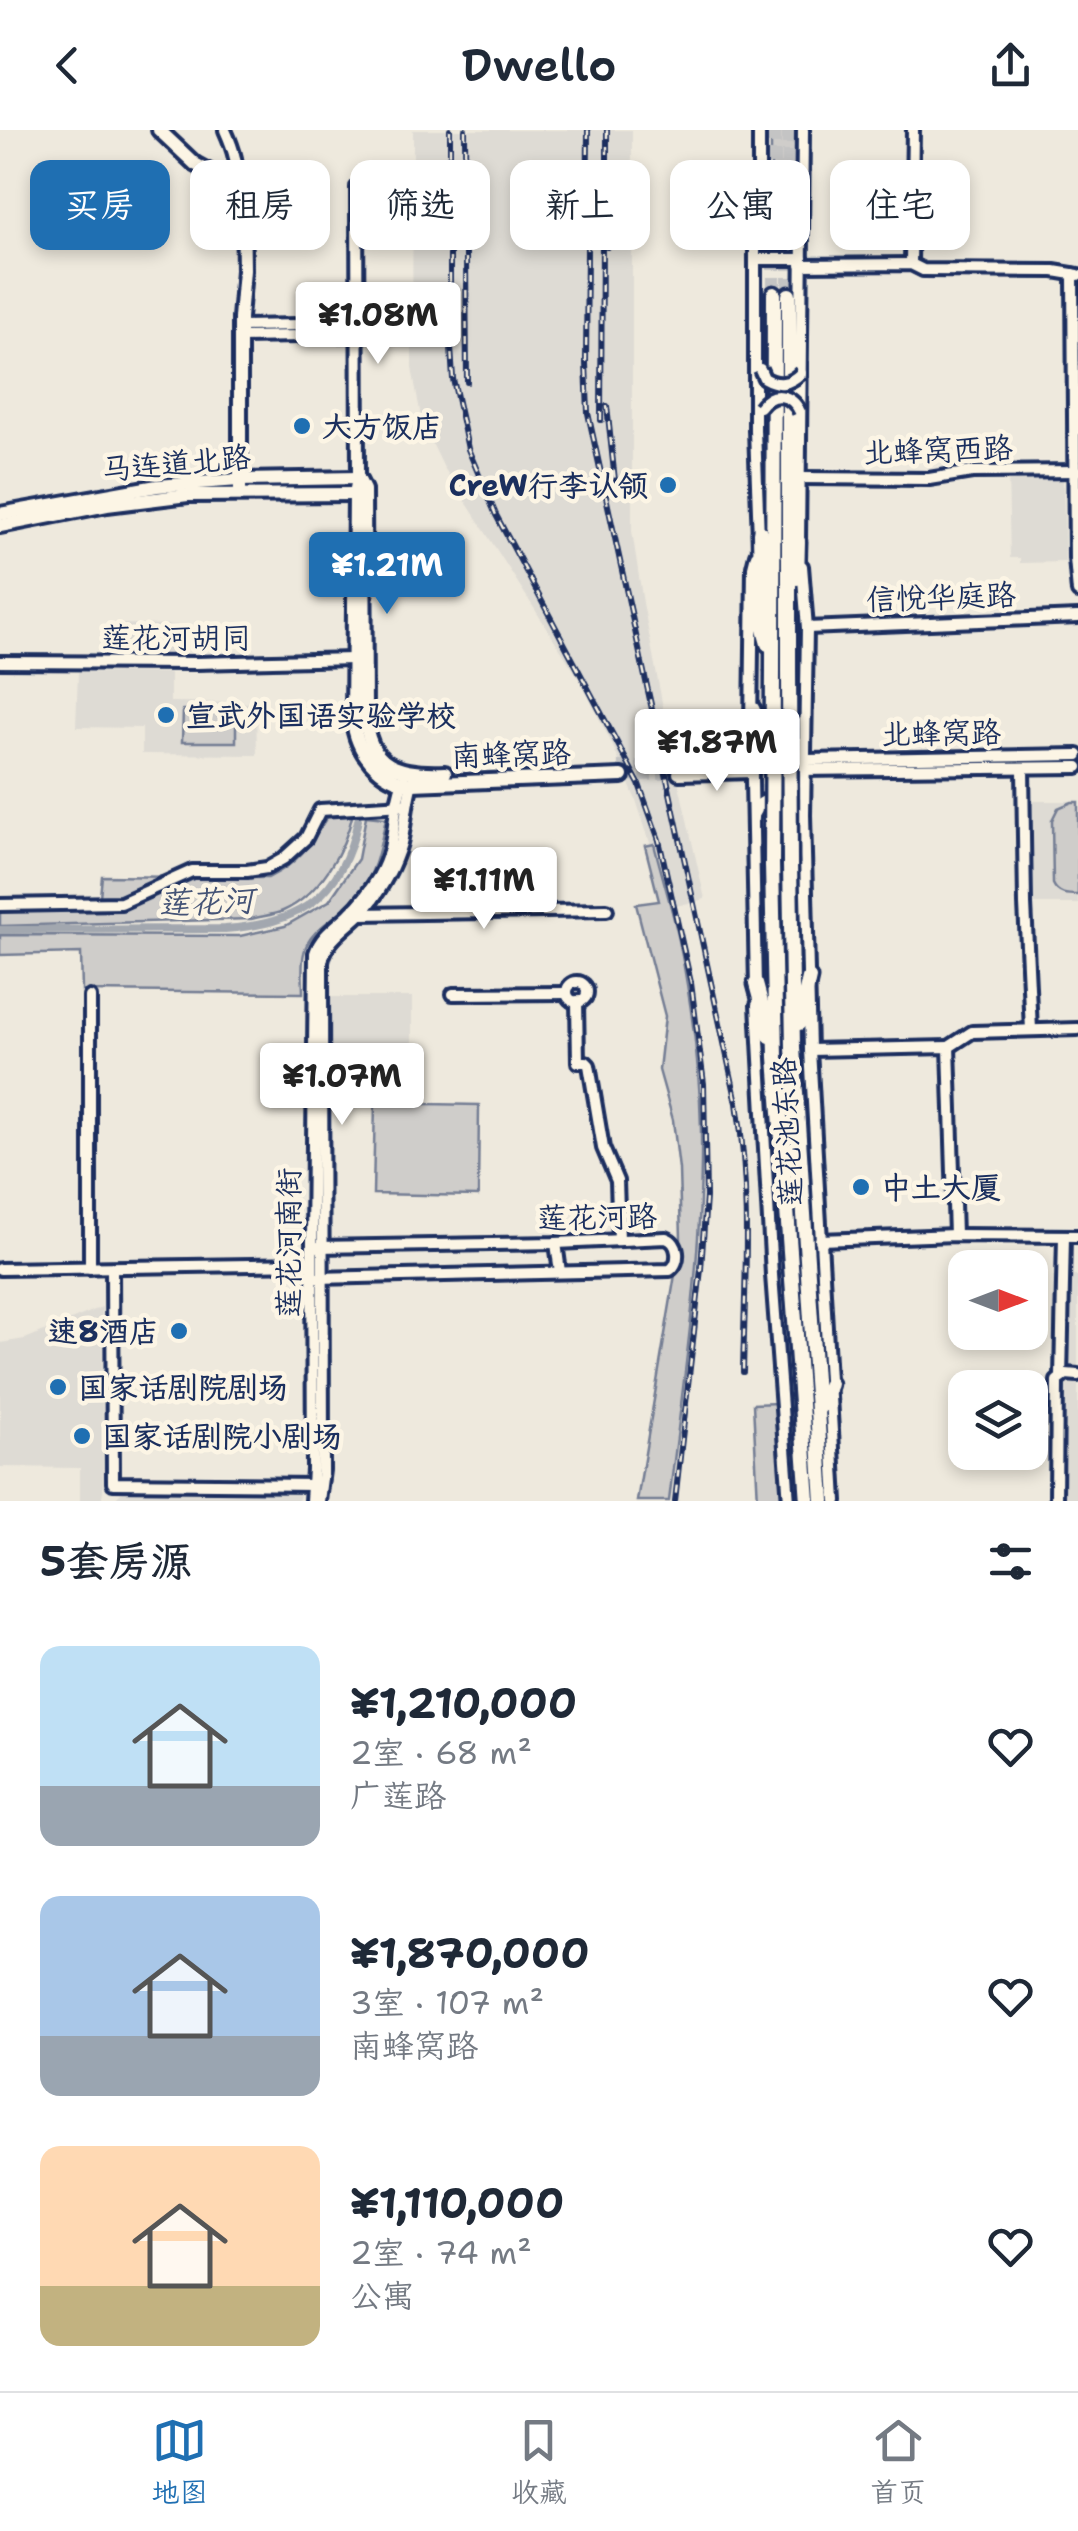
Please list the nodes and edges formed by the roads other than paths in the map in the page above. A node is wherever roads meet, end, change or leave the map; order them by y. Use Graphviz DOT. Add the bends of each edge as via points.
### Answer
graph roads {
  1 [pos="158,130"];
  2 [pos="225,130"];
  3 [pos="758,130"];
  4 [pos="803,130"];
  5 [pos="913,130"];
  6 [pos="190,160"];
  7 [pos="236,160"];
  8 [pos="758,160"];
  9 [pos="244,250"];
  10 [pos="357,250"];
  11 [pos="755,250"];
  12 [pos="759,250"];
  13 [pos="759,259"];
  14 [pos="802,262"];
  15 [pos="911,264"];
  16 [pos="1076,274"];
  17 [pos="782,295"];
  18 [pos="357,330"];
  19 [pos="240,332"];
  20 [pos="760,369"];
  21 [pos="800,373"];
  22 [pos="760,407"];
  23 [pos="800,412"];
  24 [pos="1076,471"];
  25 [pos="358,478"];
  26 [pos="799,478"];
  27 [pos="240,487"];
  28 [pos="355,494"];
  29 [pos="757,501"];
  30 [pos="0,514"];
  31 [pos="0,526"];
  32 [pos="760,532"];
  33 [pos="798,541"];
  34 [pos="1078,592"];
  35 [pos="753,595"];
  36 [pos="1078,617"];
  37 [pos="807,628"];
  38 [pos="353,659"];
  39 [pos="0,662"];
  40 [pos="780,664"];
  41 [pos="752,703"];
  42 [pos="804,706"];
  43 [pos="804,720"];
  44 [pos="751,728"];
  45 [pos="1078,755"];
  46 [pos="804,765"];
  47 [pos="752,766"];
  48 [pos="1078,767"];
  49 [pos="677,769"];
  50 [pos="1022,769"];
  51 [pos="620,772"];
  52 [pos="409,778"];
  53 [pos="402,806"];
  54 [pos="804,815"];
  55 [pos="752,819"];
  56 [pos="0,905"];
  57 [pos="607,910"];
  58 [pos="360,914"];
  59 [pos="809,978"];
  60 [pos="756,984"];
  61 [pos="567,993"];
  62 [pos="454,994"];
  63 [pos="90,997"];
  64 [pos="578,1002"];
  65 [pos="1078,1029"];
  66 [pos="1031,1030"];
  67 [pos="793,1048"];
  68 [pos="949,1048"];
  69 [pos="810,1050"];
  70 [pos="776,1057"];
  71 [pos="954,1235"];
  72 [pos="1064,1236"];
  73 [pos="1078,1236"];
  74 [pos="619,1240"];
  75 [pos="820,1240"];
  76 [pos="556,1243"];
  77 [pos="317,1247"];
  78 [pos="312,1264"];
  79 [pos="90,1268"];
  80 [pos="112,1268"];
  81 [pos="0,1269"];
  82 [pos="560,1272"];
  83 [pos="317,1278"];
  84 [pos="1078,1374"];
  85 [pos="1061,1378"];
  86 [pos="830,1384"];
  87 [pos="817,1413"];
  88 [pos="316,1484"];
  89 [pos="310,1501"];
  90 [pos="320,1501"];
  91 [pos="789,1501"];
  92 [pos="808,1501"];
  93 [pos="824,1501"];
  94 [pos="836,1501"];
  95 [pos="1056,1501"];
  1 -- 6 [label="main road"];
  2 -- 7 [label="street"];
  3 -- 8 [label="street"];
  4 -- 14 [label="street"];
  5 -- 15 [label="street"];
  9 -- 19 [label="main road"];
  10 -- 18 [label="street"];
  11 -- 29 [label="street"];
  12 -- 13 [label="street"];
  13 -- 14 [label="street"];
  13 -- 20 [label="street"];
  14 -- 15 [label="street"];
  14 -- 21 [label="street"];
  15 -- 16 [label="street" via="923,270"];
  16 -- 24 [label="street"];
  17 -- 40 [label="highway"];
  18 -- 19 [label="street"];
  18 -- 25 [label="street"];
  19 -- 27 [label="main road"];
  20 -- 21 [label="street, bridge" via="781,384"];
  20 -- 22 [label="street"];
  21 -- 23 [label="street"];
  22 -- 23 [label="street, bridge" via="781,396 796,402"];
  22 -- 29 [label="street"];
  23 -- 26 [label="street"];
  24 -- 26 [label="street, 北蜂窝西路"];
  24 -- 34 [label="street"];
  25 -- 27 [label="main road, 马连道北路"];
  25 -- 28 [label="main road"];
  25 -- 52 [label="main road" via="364,490 367,736"];
  26 -- 33 [label="street"];
  27 -- 28 [label="main road, 马连道北路"];
  27 -- 30 [label="main road, 马连道北路" via="188,483"];
  27 -- 31 [label="main road, 马连道北路"];
  28 -- 38 [label="main road"];
  29 -- 32 [label="street"];
  29 -- 35 [label="street" via="748,566"];
  32 -- 35 [label="street"];
  32 -- 40 [label="highway" via="762,622"];
  33 -- 37 [label="street"];
  33 -- 40 [label="highway" via="796,626"];
  35 -- 41 [label="street"];
  36 -- 37 [label="street, 信悦华庭路"];
  37 -- 42 [label="street"];
  38 -- 39 [label="street, 莲花河胡同"];
  38 -- 52 [label="main road" via="360,750 392,778"];
  40 -- 67 [label="highway, 莲花池东路, bridge"];
  40 -- 70 [label="highway, 莲花池东路, bridge" via="772,864"];
  41 -- 42 [label="street" via="763,729 781,734"];
  41 -- 44 [label="street"];
  42 -- 43 [label="street"];
  43 -- 44 [label="street" via="794,742 781,750 763,744"];
  43 -- 46 [label="street, 莲花池东路"];
  44 -- 47 [label="street, 莲花池东路"];
  45 -- 46 [label="street, 北蜂窝路"];
  46 -- 47 [label="street"];
  46 -- 50 [label="street, 北蜂窝路"];
  46 -- 54 [label="street, 莲花池东路"];
  47 -- 49 [label="main road"];
  47 -- 55 [label="street, 莲花池东路"];
  48 -- 50 [label="street, 北蜂窝路"];
  50 -- 66 [label="street"];
  51 -- 52 [label="main road, 南蜂窝路"];
  52 -- 53 [label="street, 莲花河南街"];
  53 -- 56 [label="street" via="320,810 306,838 267,868 192,871 121,903"];
  53 -- 58 [label="street, 莲花河南街" via="401,844 392,868"];
  53 -- 77 [label="street, 莲花河南街" via="379,874 315,952"];
  54 -- 55 [label="street" via="790,798 775,795 761,802"];
  54 -- 59 [label="street, 莲花池东路"];
  55 -- 60 [label="street, 莲花池东路"];
  57 -- 58 [label="street"];
  58 -- 77 [label="street, 莲花河南街" via="330,943 322,962"];
  59 -- 67 [label="highway"];
  59 -- 69 [label="street, 莲花池东路"];
  60 -- 70 [label="highway"];
  60 -- 91 [label="street, 莲花池东路"];
  61 -- 62 [label="street"];
  61 -- 64 [label="street"];
  61 -- 64 [label="street" via="571,984 583,984 586,993"];
  63 -- 79 [label="street"];
  64 -- 74 [label="street" via="578,1062 590,1065 603,1148 617,1181"];
  65 -- 66 [label="street"];
  66 -- 68 [label="street" via="972,1032"];
  67 -- 87 [label="highway, 莲花池东路"];
  68 -- 69 [label="street"];
  68 -- 71 [label="street"];
  69 -- 75 [label="street, 莲花池东路"];
  70 -- 92 [label="highway, 莲花池东路"];
  71 -- 72 [label="street"];
  71 -- 75 [label="street"];
  72 -- 73 [label="street"];
  72 -- 85 [label="street"];
  74 -- 76 [label="street, 莲花河路"];
  74 -- 82 [label="street, 莲花河路" via="670,1239 676,1264 670,1270"];
  75 -- 86 [label="street, 莲花池东路"];
  76 -- 77 [label="street, 莲花河路"];
  76 -- 82 [label="street"];
  77 -- 78 [label="street, 莲花河南街"];
  77 -- 83 [label="street, 莲花河南街"];
  78 -- 80 [label="street"];
  78 -- 83 [label="street, 莲花河南街"];
  79 -- 80 [label="street"];
  79 -- 81 [label="street"];
  80 -- 88 [label="street" via="112,1483"];
  82 -- 83 [label="street, 莲花河路"];
  83 -- 88 [label="street, 莲花河南街"];
  84 -- 85 [label="street"];
  85 -- 95 [label="street"];
  86 -- 87 [label="highway"];
  86 -- 94 [label="street, 莲花池东路"];
  87 -- 93 [label="highway, 莲花池东路"];
  88 -- 89 [label="street, 莲花河南街"];
  88 -- 90 [label="street, 莲花河南街"];
}
